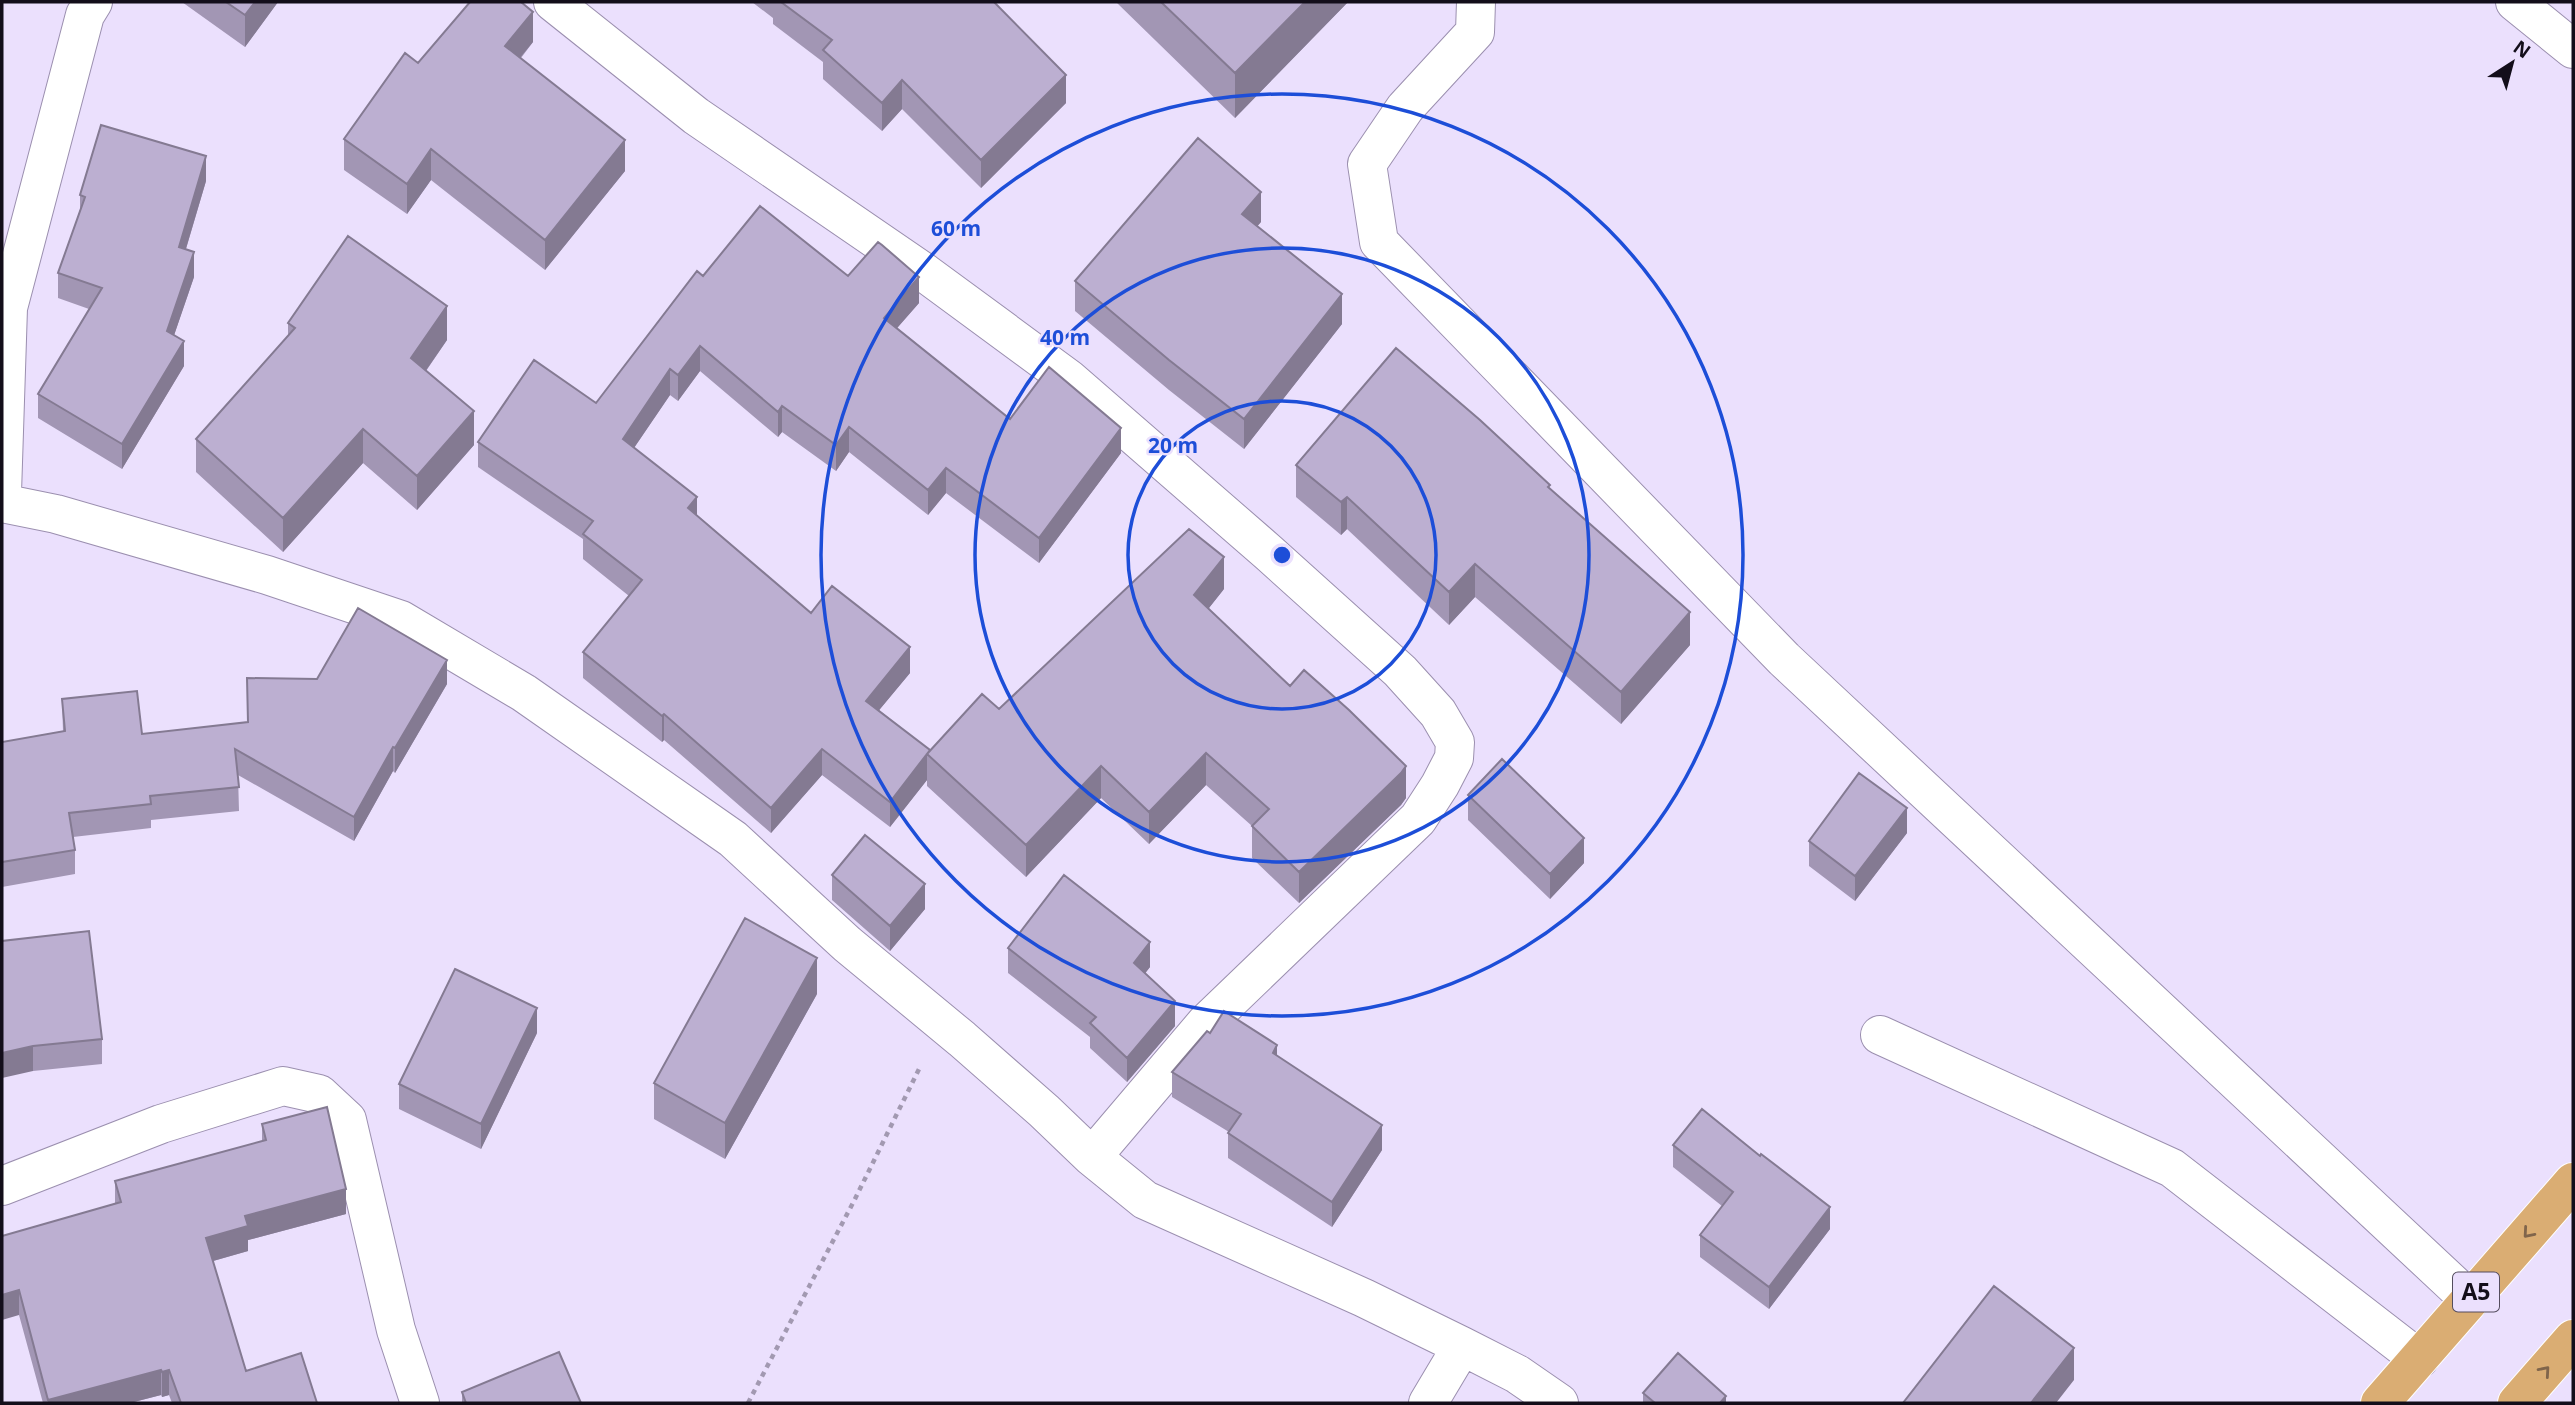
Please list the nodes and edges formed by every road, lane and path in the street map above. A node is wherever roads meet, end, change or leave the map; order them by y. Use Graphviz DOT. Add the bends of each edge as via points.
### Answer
graph roads {
  1 [pos="93,2"];
  2 [pos="553,2"];
  3 [pos="1476,2"];
  4 [pos="2515,2"];
  5 [pos="2573,49"];
  6 [pos="2,493"];
  7 [pos="2,503"];
  8 [pos="946,1026"];
  9 [pos="1880,1035"];
  10 [pos="1092,1157"];
  11 [pos="2573,1182"];
  12 [pos="2,1186"];
  13 [pos="2470,1300"];
  14 [pos="2573,1339"];
  15 [pos="1462,1346"];
  16 [pos="2419,1359"];
  17 [pos="420,1403"];
  18 [pos="748,1403"];
  19 [pos="1427,1403"];
  20 [pos="1559,1403"];
  21 [pos="2380,1403"];
  22 [pos="2517,1403"];
  1 -- 6 [label="street" via="85,15 8,308"];
  2 -- 10 [label="street" via="696,116 925,273 1069,379 1400,671 1438,713 1455,742 1454,758 1418,819 1205,1024"];
  3 -- 13 [label="street" via="1475,32 1405,108 1367,164 1379,242 1784,659"];
  4 -- 5 [label="street"];
  7 -- 8 [label="street" via="56,513 401,620 524,693 733,839 847,944"];
  8 -- 10 [label="street"];
  8 -- 18 [label="path" via="915,1074"];
  9 -- 16 [label="street" via="2172,1168"];
  10 -- 15 [label="street" via="1145,1200"];
  11 -- 13 [label="highway, A5, one-way"];
  12 -- 17 [label="street" via="161,1124 283,1086 319,1094 347,1120 396,1330"];
  13 -- 16 [label="highway, A5"];
  22 -- 14 [label="highway, one-way"];
  15 -- 19 [label="street"];
  15 -- 20 [label="street" via="1517,1374"];
  16 -- 21 [label="highway, A5"];
}
